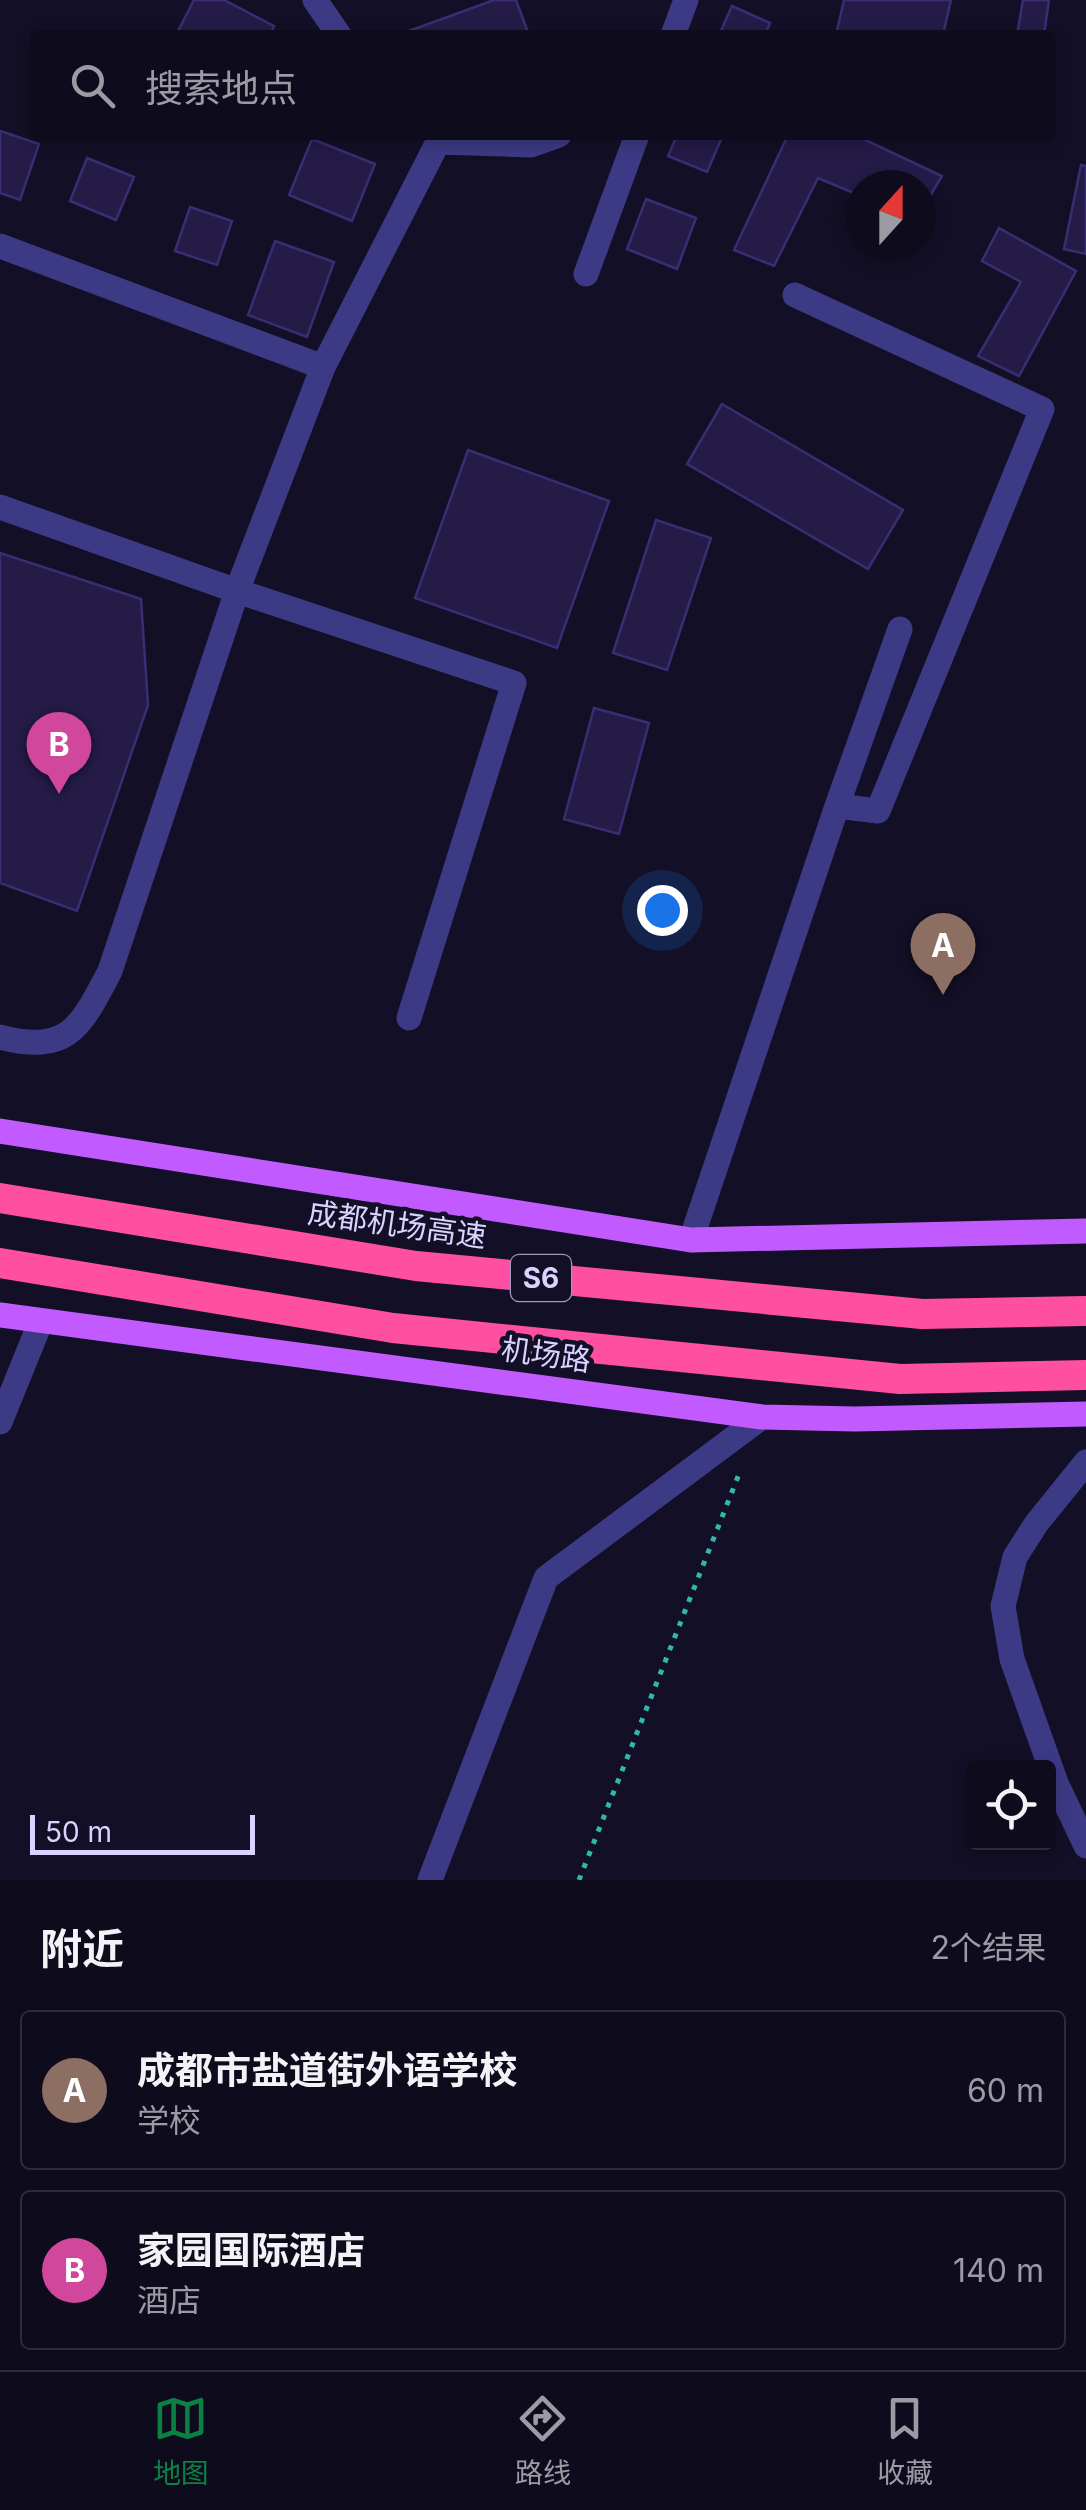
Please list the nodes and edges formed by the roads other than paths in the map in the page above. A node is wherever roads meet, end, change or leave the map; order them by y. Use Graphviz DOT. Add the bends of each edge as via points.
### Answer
graph roads {
  1 [pos="315,0"];
  2 [pos="686,0"];
  3 [pos="336,30"];
  4 [pos="675,30"];
  5 [pos="433,140"];
  6 [pos="467,140"];
  7 [pos="544,140"];
  8 [pos="635,140"];
  9 [pos="0,246"];
  10 [pos="586,274"];
  11 [pos="795,295"];
  12 [pos="323,367"];
  13 [pos="0,507"];
  14 [pos="237,591"];
  15 [pos="900,628"];
  16 [pos="836,806"];
  17 [pos="409,1018"];
  18 [pos="0,1037"];
  19 [pos="0,1132"];
  20 [pos="0,1198"];
  21 [pos="1086,1231"];
  22 [pos="690,1240"];
  23 [pos="0,1264"];
  24 [pos="1086,1311"];
  25 [pos="0,1316"];
  26 [pos="41,1321"];
  27 [pos="1086,1375"];
  28 [pos="1086,1414"];
  29 [pos="762,1417"];
  30 [pos="0,1422"];
  31 [pos="1086,1462"];
  32 [pos="1086,1846"];
  33 [pos="430,1880"];
  1 -- 3 [label="street"];
  2 -- 4 [label="street"];
  5 -- 12 [label="street"];
  6 -- 7 [label="street"];
  8 -- 10 [label="street"];
  9 -- 12 [label="street"];
  11 -- 16 [label="street" via="1042,410 878,810"];
  12 -- 14 [label="street"];
  13 -- 14 [label="street"];
  14 -- 17 [label="street" via="514,683"];
  14 -- 18 [label="street" via="110,971 72,1033 44,1043"];
  15 -- 16 [label="street"];
  16 -- 22 [label="street"];
  19 -- 22 [label="main road"];
  20 -- 24 [label="highway, 成都机场高速 / S6" via="416,1266 922,1314"];
  21 -- 22 [label="main road"];
  23 -- 27 [label="highway, S6" via="412,1330 900,1379"];
  25 -- 26 [label="main road, 机场路"];
  26 -- 29 [label="main road, 机场路"];
  26 -- 30 [label="street"];
  28 -- 29 [label="main road, 机场路"];
  29 -- 33 [label="street" via="546,1578"];
  31 -- 32 [label="street" via="1015,1557 1003,1606 1012,1659"];
}
